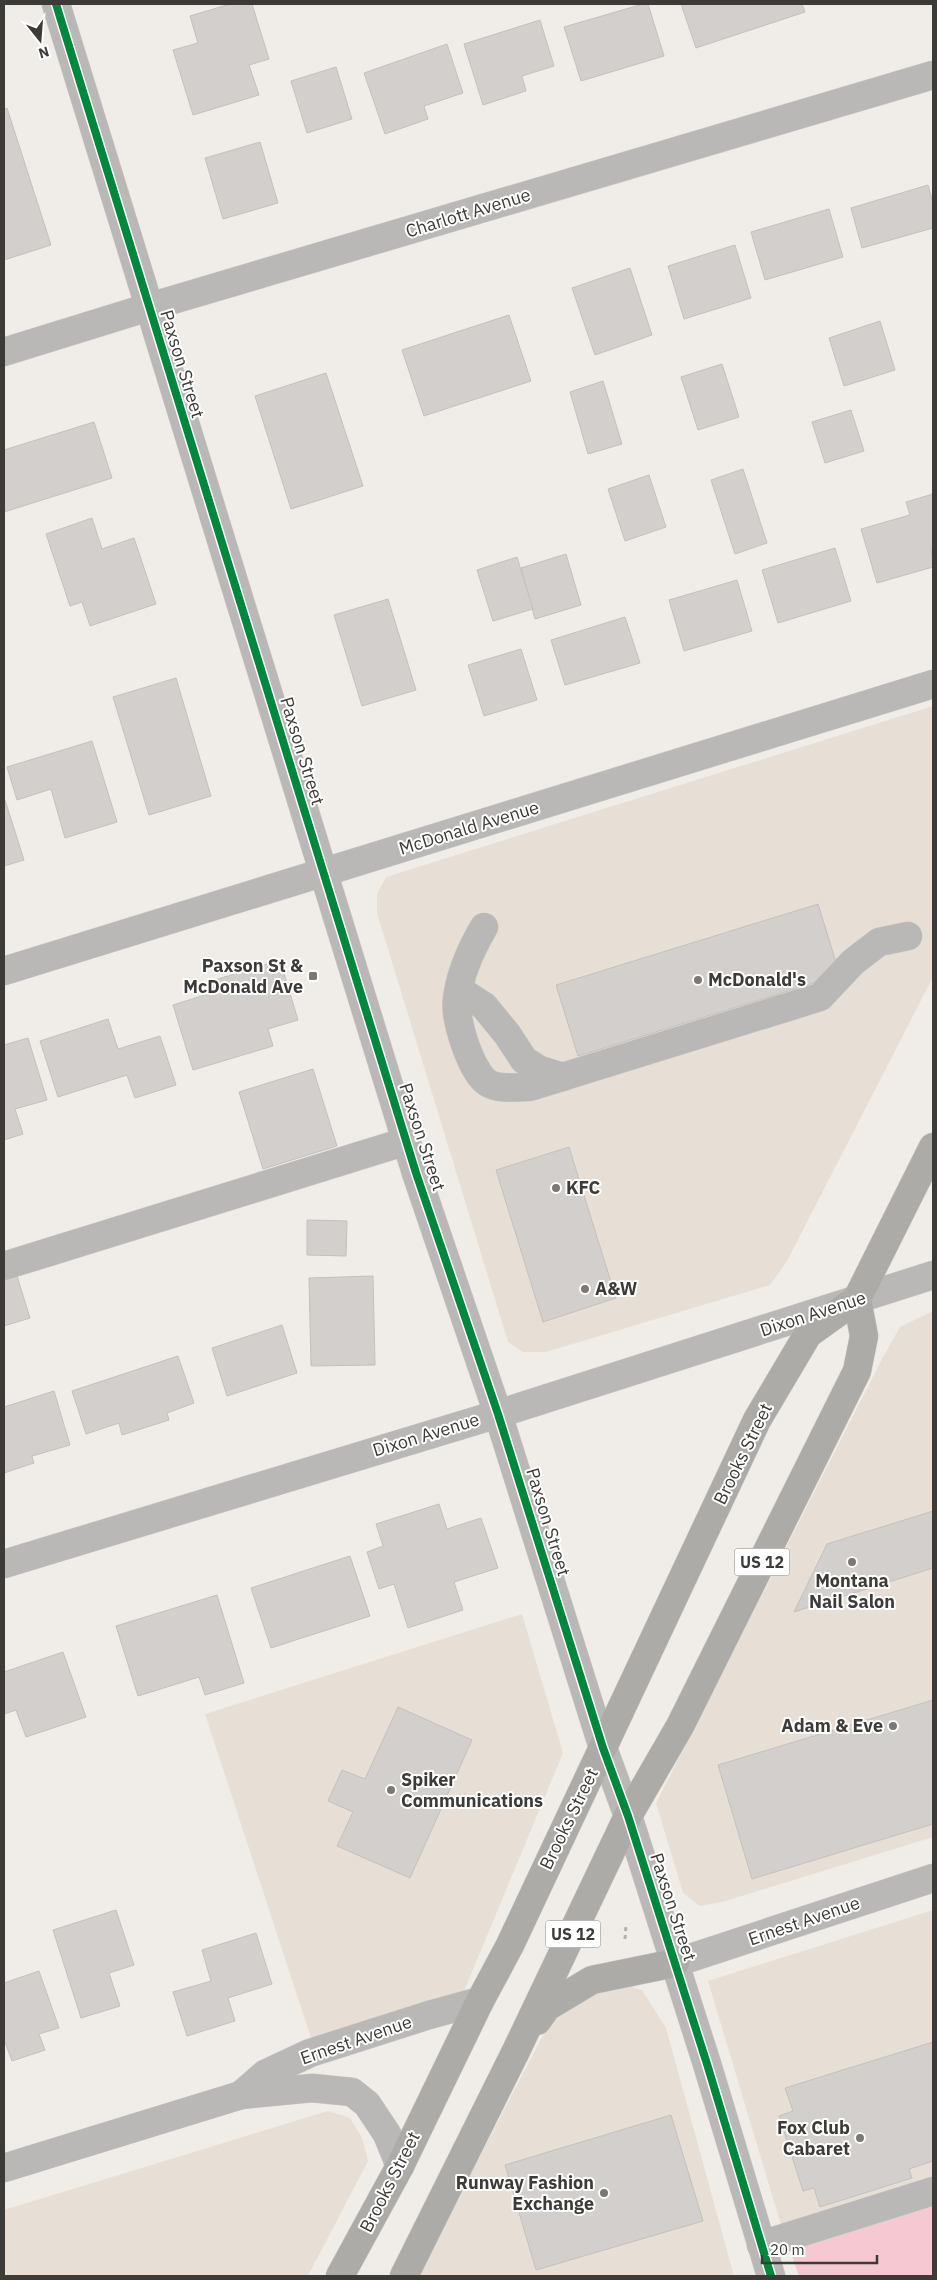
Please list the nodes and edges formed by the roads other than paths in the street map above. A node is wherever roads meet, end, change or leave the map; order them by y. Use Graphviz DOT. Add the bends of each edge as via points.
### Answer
graph roads {
  1 [pos="56,4"];
  2 [pos="933,75"];
  3 [pos="149,307"];
  4 [pos="4,352"];
  5 [pos="933,684"];
  6 [pos="324,872"];
  7 [pos="484,927"];
  8 [pos="908,936"];
  9 [pos="4,971"];
  10 [pos="459,990"];
  11 [pos="563,1077"];
  12 [pos="407,1141"];
  13 [pos="933,1147"];
  14 [pos="4,1266"];
  15 [pos="933,1275"];
  16 [pos="857,1299"];
  17 [pos="498,1414"];
  18 [pos="4,1564"];
  19 [pos="603,1748"];
  20 [pos="628,1816"];
  21 [pos="933,1878"];
  22 [pos="676,1964"];
  23 [pos="480,2001"];
  24 [pos="516,2051"];
  25 [pos="241,2095"];
  26 [pos="400,2166"];
  27 [pos="4,2168"];
  28 [pos="933,2191"];
  29 [pos="762,2245"];
  30 [pos="340,2276"];
  31 [pos="404,2276"];
  32 [pos="771,2276"];
  1 -- 3 [label="street, Paxson Street"];
  2 -- 3 [label="street, Charlott Avenue"];
  3 -- 4 [label="street, Charlott Avenue"];
  3 -- 6 [label="street, Paxson Street"];
  5 -- 6 [label="street, McDonald Avenue"];
  6 -- 9 [label="street, McDonald Avenue"];
  6 -- 12 [label="street, Paxson Street"];
  7 -- 10 [label="street" via="469,953"];
  8 -- 11 [label="street" via="879,942 853,962 820,997"];
  10 -- 11 [label="street" via="484,1006 524,1060 540,1070"];
  10 -- 11 [label="street" via="456,1000 463,1038 472,1066 488,1083 530,1087"];
  12 -- 14 [label="street"];
  12 -- 17 [label="street, Paxson Street"];
  13 -- 16 [label="highway, Brooks Street / US 12"];
  15 -- 16 [label="street, Dixon Avenue"];
  16 -- 17 [label="street, Dixon Avenue"];
  16 -- 19 [label="highway, Brooks Street / US 12" via="808,1334 757,1420"];
  16 -- 20 [label="highway, US 12" via="864,1336 857,1371 680,1726"];
  17 -- 18 [label="street, Dixon Avenue"];
  17 -- 19 [label="street, Paxson Street"];
  19 -- 20 [label="street, Paxson Street"];
  19 -- 23 [label="highway, Brooks Street / US 12" via="510,1946"];
  20 -- 22 [label="street, Paxson Street"];
  20 -- 24 [label="highway, US 12"];
  21 -- 22 [label="street, Ernest Avenue"];
  22 -- 24 [label="highway" via="592,1980 547,2008"];
  22 -- 29 [label="street, Paxson Street"];
  23 -- 25 [label="street, Ernest Avenue" via="310,2053 265,2074"];
  23 -- 26 [label="highway, Brooks Street / US 12"];
  24 -- 31 [label="highway, US 12"];
  25 -- 26 [label="street, Ernest Avenue" via="312,2088 352,2092 377,2117"];
  25 -- 27 [label="street, Ernest Avenue"];
  26 -- 30 [label="highway, Brooks Street / US 12"];
  28 -- 29 [label="street"];
  29 -- 32 [label="street, Paxson Street"];
}
